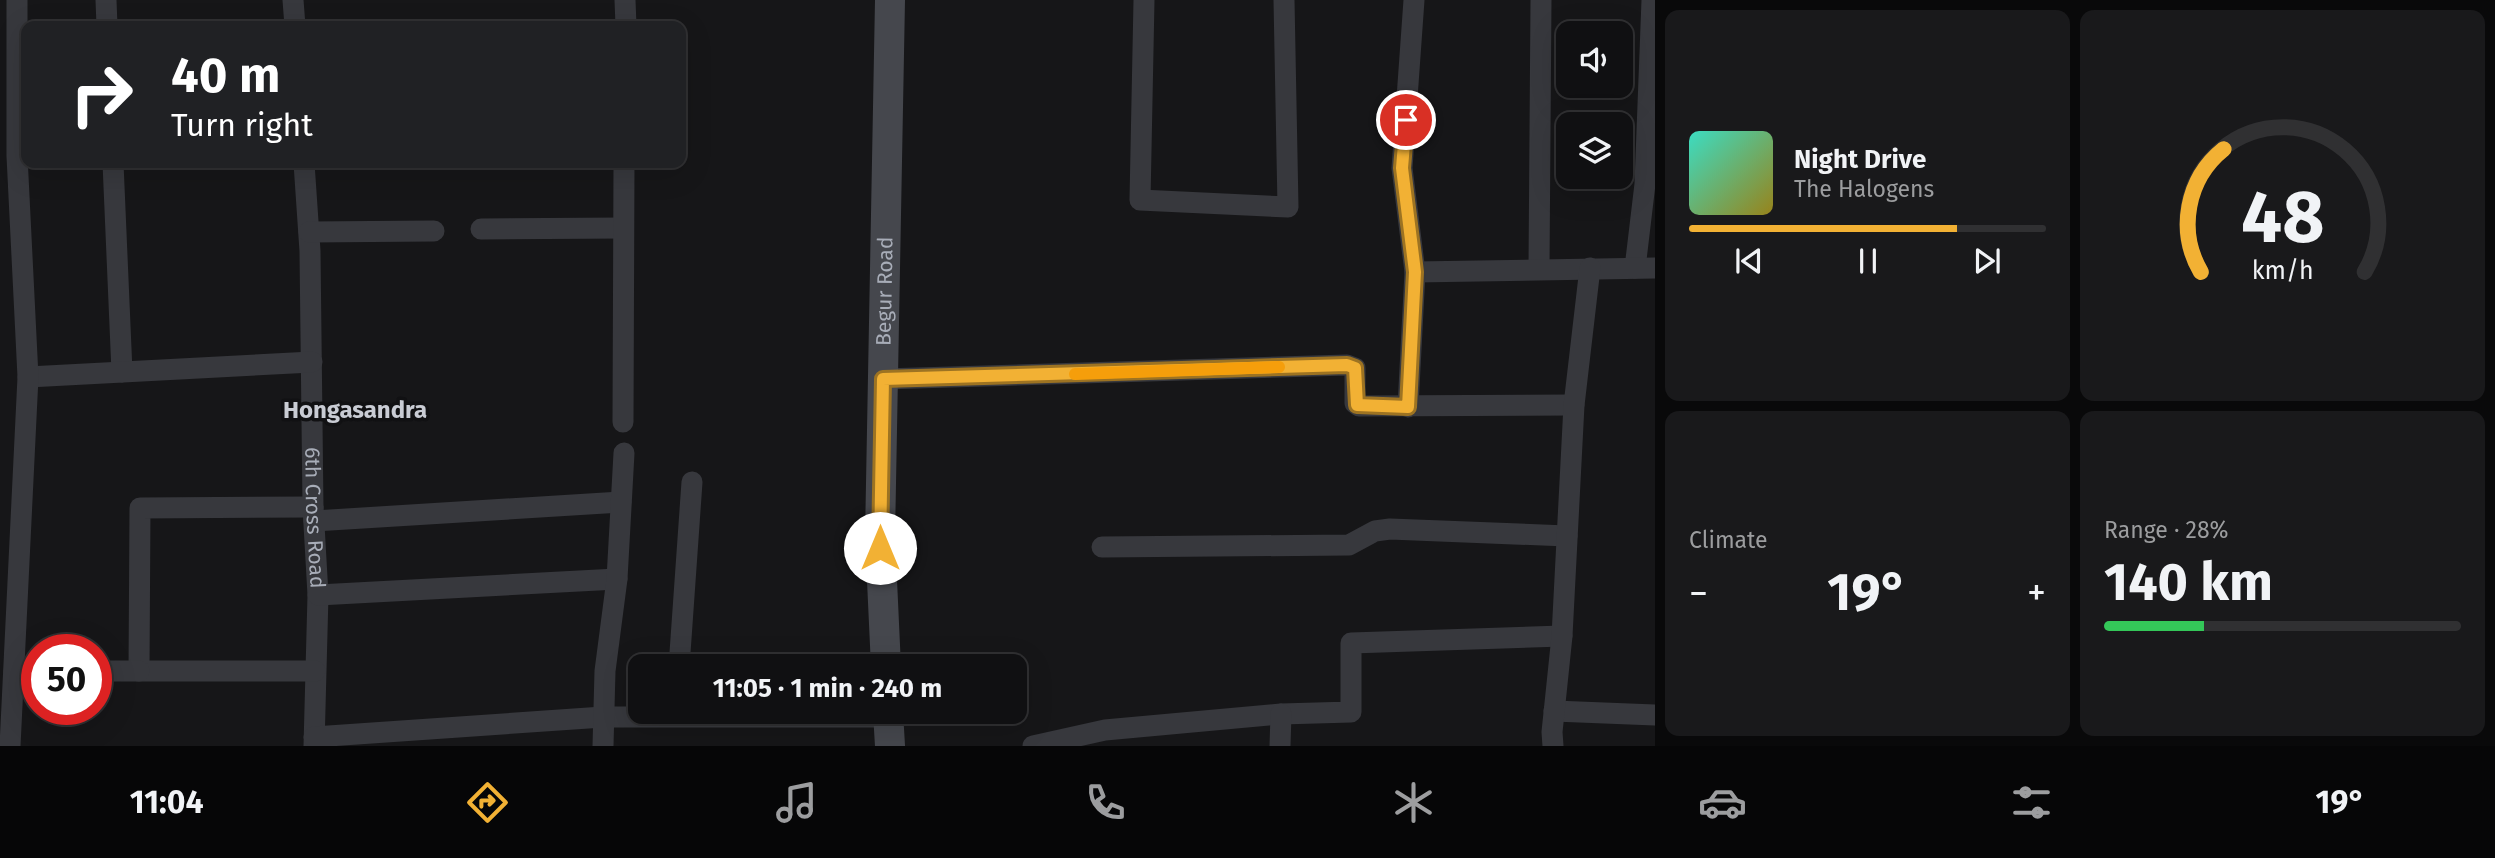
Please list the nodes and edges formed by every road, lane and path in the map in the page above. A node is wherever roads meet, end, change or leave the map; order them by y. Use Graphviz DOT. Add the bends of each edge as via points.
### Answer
graph roads {
  1 [pos="17,0"];
  2 [pos="106,0"];
  3 [pos="293,0"];
  4 [pos="625,0"];
  5 [pos="890,0"];
  6 [pos="1144,0"];
  7 [pos="1284,0"];
  8 [pos="1415,0"];
  9 [pos="1541,0"];
  10 [pos="1653,7"];
  11 [pos="107,21"];
  12 [pos="295,21"];
  13 [pos="626,21"];
  14 [pos="8,156"];
  15 [pos="113,168"];
  16 [pos="304,168"];
  17 [pos="624,168"];
  18 [pos="623,228"];
  19 [pos="481,229"];
  20 [pos="434,231"];
  21 [pos="309,232"];
  22 [pos="1539,268"];
  23 [pos="1590,268"];
  24 [pos="1645,268"];
  25 [pos="1415,272"];
  26 [pos="312,362"];
  27 [pos="122,372"];
  28 [pos="28,377"];
  29 [pos="883,379"];
  30 [pos="1574,405"];
  31 [pos="1408,407"];
  32 [pos="623,422"];
  33 [pos="624,453"];
  34 [pos="692,482"];
  35 [pos="621,502"];
  36 [pos="314,514"];
  37 [pos="1567,536"];
  38 [pos="1101,547"];
  39 [pos="617,579"];
  40 [pos="318,595"];
  41 [pos="1562,636"];
  42 [pos="680,654"];
  43 [pos="885,654"];
  44 [pos="14,671"];
  45 [pos="21,671"];
  46 [pos="112,671"];
  47 [pos="139,671"];
  48 [pos="316,671"];
  49 [pos="1553,711"];
  50 [pos="1281,714"];
  51 [pos="1655,715"];
  52 [pos="628,717"];
  53 [pos="603,718"];
  54 [pos="868,724"];
  55 [pos="889,725"];
  56 [pos="314,741"];
  57 [pos="10,746"];
  58 [pos="603,746"];
  59 [pos="1033,746"];
  60 [pos="1280,746"];
  61 [pos="1553,746"];
  1 -- 14 [label="street"];
  2 -- 11 [label="street"];
  3 -- 12 [label="street"];
  4 -- 13 [label="street"];
  5 -- 29 [label="main road, Begur Road"];
  6 -- 7 [label="street" via="1140,200 1288,207"];
  8 -- 25 [label="street" via="1402,168"];
  9 -- 22 [label="street"];
  10 -- 24 [label="street"];
  14 -- 28 [label="street"];
  15 -- 27 [label="street"];
  16 -- 21 [label="street, 6th Cross Road"];
  17 -- 18 [label="street"];
  18 -- 19 [label="street"];
  18 -- 32 [label="street"];
  20 -- 21 [label="street"];
  21 -- 26 [label="street, 6th Cross Road"];
  22 -- 23 [label="street"];
  22 -- 25 [label="street"];
  23 -- 24 [label="street"];
  23 -- 30 [label="street"];
  25 -- 31 [label="street"];
  26 -- 27 [label="street"];
  26 -- 36 [label="street, 6th Cross Road"];
  27 -- 28 [label="street"];
  28 -- 44 [label="street"];
  29 -- 31 [label="street" via="1347,365 1355,368 1357,405"];
  29 -- 43 [label="main road, Begur Road" via="880,537"];
  30 -- 31 [label="street"];
  30 -- 37 [label="street"];
  33 -- 35 [label="street"];
  34 -- 42 [label="street"];
  35 -- 36 [label="street"];
  35 -- 39 [label="street"];
  36 -- 40 [label="street, 6th Cross Road"];
  36 -- 47 [label="street" via="140,508"];
  37 -- 38 [label="street" via="1390,529 1375,531 1349,545"];
  37 -- 41 [label="street"];
  39 -- 40 [label="street"];
  39 -- 53 [label="street"];
  40 -- 48 [label="street, 6th Cross Road"];
  41 -- 49 [label="street"];
  41 -- 50 [label="street" via="1351,643 1350,712"];
  44 -- 45 [label="street"];
  44 -- 57 [label="street"];
  46 -- 47 [label="street"];
  47 -- 48 [label="street"];
  48 -- 56 [label="street, 6th Cross Road"];
  49 -- 51 [label="street"];
  49 -- 61 [label="street"];
  50 -- 59 [label="street" via="1105,730"];
  50 -- 60 [label="street"];
  52 -- 53 [label="street"];
  53 -- 56 [label="street"];
  53 -- 58 [label="street"];
  54 -- 55 [label="street"];
}
